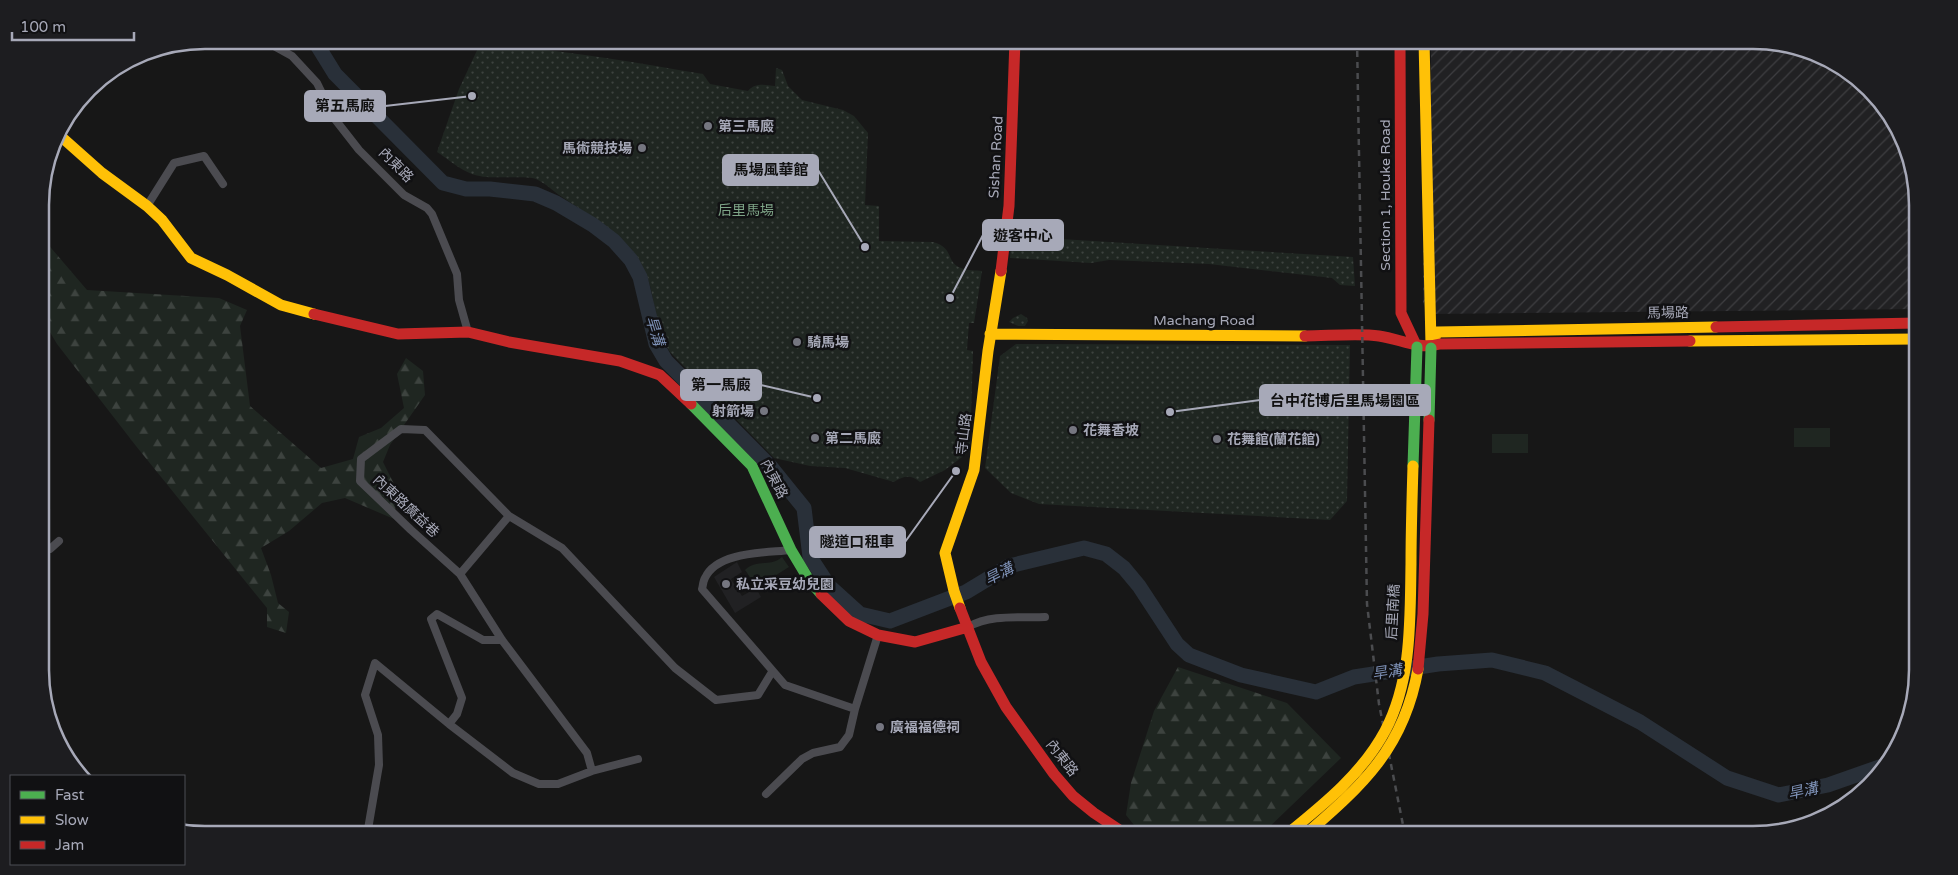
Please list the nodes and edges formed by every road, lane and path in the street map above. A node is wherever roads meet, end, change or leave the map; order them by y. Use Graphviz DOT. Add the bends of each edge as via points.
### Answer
graph roads {
  1 [pos="279,49"];
  2 [pos="1015,49"];
  3 [pos="1400,49"];
  4 [pos="1424,49"];
  5 [pos="63,139"];
  6 [pos="223,184"];
  7 [pos="147,206"];
  8 [pos="1909,323"];
  9 [pos="468,332"];
  10 [pos="990,334"];
  11 [pos="1909,339"];
  12 [pos="1417,347"];
  13 [pos="1431,348"];
  14 [pos="509,516"];
  15 [pos="59,541"];
  16 [pos="49,550"];
  17 [pos="791,550"];
  18 [pos="460,574"];
  19 [pos="960,607"];
  20 [pos="1045,617"];
  21 [pos="968,627"];
  22 [pos="878,635"];
  23 [pos="502,640"];
  24 [pos="772,672"];
  25 [pos="855,709"];
  26 [pos="449,724"];
  27 [pos="638,759"];
  28 [pos="592,771"];
  29 [pos="766,794"];
  30 [pos="369,826"];
  31 [pos="1114,826"];
  32 [pos="1296,826"];
  33 [pos="1315,826"];
  1 -- 9 [label="street, 內東路" via="292,56 317,83 334,118 360,150 404,195 432,214 457,274 458,300"];
  2 -- 10 [label="street, Sishan Road" via="1009,206"];
  3 -- 12 [label="street, Section 1, Houke Road" via="1401,313"];
  4 -- 13 [label="street"];
  5 -- 7 [label="street, 內東路" via="102,173"];
  6 -- 7 [label="street" via="204,156 174,163"];
  7 -- 9 [label="street, 內東路" via="191,258 281,304 398,334"];
  8 -- 13 [label="street, 馬場路" via="1437,332"];
  9 -- 17 [label="street, 內東路" via="620,360 660,375 752,466"];
  10 -- 12 [label="street, Machang Road" via="1379,336"];
  10 -- 19 [label="street, 寺山路" via="974,470 945,553"];
  11 -- 13 [label="street, 馬場路" via="1440,344"];
  12 -- 13 [label="street, 馬場路"];
  12 -- 32 [label="street, 后里南橋, bridge" via="1408,637 1401,692 1385,730 1367,760 1343,786"];
  13 -- 33 [label="street, bridge" via="1422,639 1413,697 1402,727 1377,766 1351,795"];
  14 -- 18 [label="street"];
  14 -- 18 [label="street, 內東路廣益巷" via="425,430 401,429 361,459 360,481"];
  14 -- 24 [label="street, 內東路廣益巷" via="562,548 675,668 716,700 758,694"];
  15 -- 16 [label="street"];
  17 -- 22 [label="street, 內東路" via="809,580 829,603 850,621"];
  17 -- 24 [label="street" via="733,556 717,564 705,576 702,589"];
  18 -- 23 [label="street, 內東路廣益巷"];
  19 -- 21 [label="street, 內東路"];
  20 -- 21 [label="street" via="990,618"];
  21 -- 22 [label="street, 內東路" via="915,642"];
  21 -- 31 [label="street, 內東路" via="993,686 1054,774 1073,796"];
  22 -- 25 [label="street"];
  23 -- 26 [label="street" via="483,640 437,614 431,619 462,698 457,714"];
  23 -- 28 [label="street, 內東路廣益巷" via="587,753"];
  24 -- 25 [label="street" via="785,685"];
  25 -- 29 [label="street" via="849,734 840,747 802,759"];
  26 -- 28 [label="street" via="513,773 539,784 558,784"];
  26 -- 30 [label="street" via="375,663 365,695 378,735 379,765"];
  27 -- 28 [label="street"];
}
